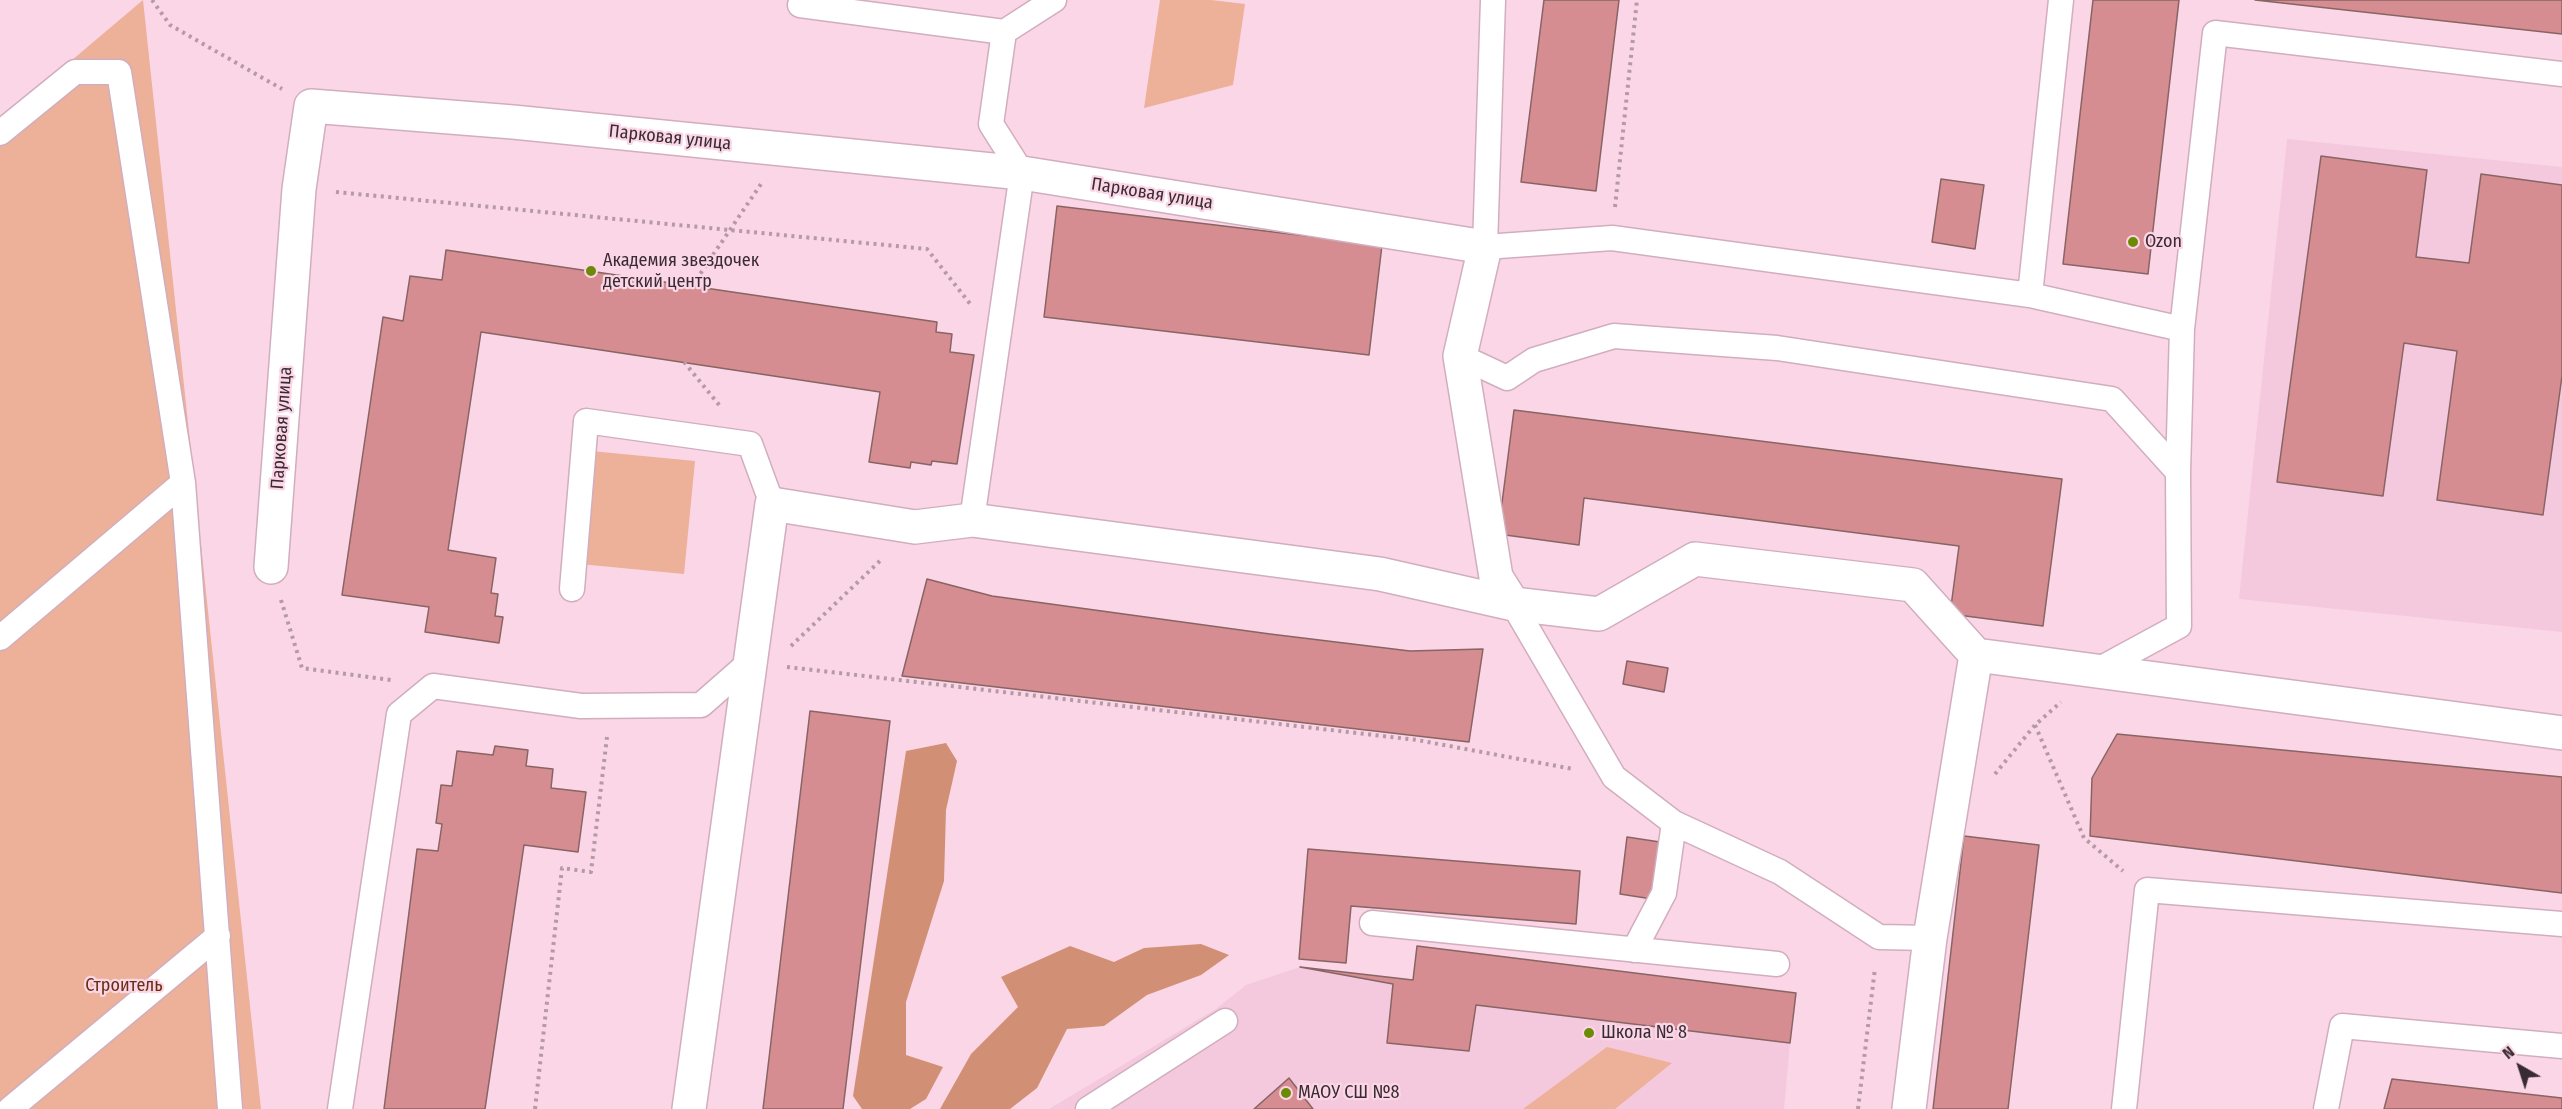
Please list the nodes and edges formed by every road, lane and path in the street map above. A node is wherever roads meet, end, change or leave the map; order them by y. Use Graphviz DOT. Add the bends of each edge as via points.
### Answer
graph roads {
  1 [pos="152,0"];
  2 [pos="1054,0"];
  3 [pos="1492,0"];
  4 [pos="1637,0"];
  5 [pos="2061,0"];
  6 [pos="800,5"];
  7 [pos="1004,32"];
  8 [pos="2562,74"];
  9 [pos="311,106"];
  10 [pos="0,133"];
  11 [pos="784,150"];
  12 [pos="1022,173"];
  13 [pos="1612,238"];
  14 [pos="1485,247"];
  15 [pos="692,286"];
  16 [pos="2030,295"];
  17 [pos="2182,329"];
  18 [pos="1460,356"];
  19 [pos="684,362"];
  20 [pos="750,444"];
  21 [pos="2178,472"];
  22 [pos="183,483"];
  23 [pos="772,504"];
  24 [pos="972,520"];
  25 [pos="272,567"];
  26 [pos="572,589"];
  27 [pos="1513,604"];
  28 [pos="0,638"];
  29 [pos="1976,654"];
  30 [pos="750,662"];
  31 [pos="2096,670"];
  32 [pos="433,686"];
  33 [pos="611,706"];
  34 [pos="2035,725"];
  35 [pos="2562,733"];
  36 [pos="1993,776"];
  37 [pos="1614,777"];
  38 [pos="1674,823"];
  39 [pos="2147,890"];
  40 [pos="1372,923"];
  41 [pos="2562,924"];
  42 [pos="218,936"];
  43 [pos="1879,937"];
  44 [pos="1930,938"];
  45 [pos="1634,950"];
  46 [pos="1777,964"];
  47 [pos="1225,1021"];
  48 [pos="2562,1047"];
  49 [pos="10,1109"];
  50 [pos="230,1109"];
  51 [pos="340,1109"];
  52 [pos="535,1109"];
  53 [pos="689,1109"];
  54 [pos="1088,1109"];
  55 [pos="1858,1109"];
  56 [pos="1909,1109"];
  57 [pos="2124,1109"];
  58 [pos="2326,1109"];
  1 -- 9 [label="path" via="170,25"];
  2 -- 7 [label="lane"];
  3 -- 14 [label="lane"];
  4 -- 13 [label="path"];
  5 -- 16 [label="lane"];
  6 -- 7 [label="lane"];
  7 -- 12 [label="lane" via="991,124"];
  8 -- 17 [label="lane" via="2215,33"];
  9 -- 11 [label="street, Парковая улица"];
  9 -- 25 [label="street, Парковая улица" via="299,189"];
  10 -- 22 [label="lane" via="75,72 119,72"];
  11 -- 12 [label="street, Парковая улица"];
  11 -- 15 [label="path"];
  12 -- 14 [label="street, Парковая улица"];
  12 -- 24 [label="lane"];
  13 -- 14 [label="lane"];
  13 -- 16 [label="lane"];
  14 -- 18 [label="street"];
  16 -- 17 [label="lane"];
  17 -- 21 [label="lane"];
  18 -- 21 [label="lane" via="1507,378 1534,360 1614,336 1777,348 2112,399"];
  18 -- 27 [label="street" via="1496,577"];
  19 -- 20 [label="path"];
  20 -- 23 [label="lane"];
  20 -- 26 [label="lane" via="586,421"];
  21 -- 31 [label="lane" via="2179,626"];
  22 -- 28 [label="lane"];
  22 -- 42 [label="lane"];
  23 -- 24 [label="street" via="915,527"];
  23 -- 30 [label="street"];
  24 -- 27 [label="street" via="1380,574"];
  25 -- 32 [label="path" via="302,668"];
  27 -- 29 [label="street" via="1599,614 1695,559 1913,585"];
  27 -- 37 [label="lane"];
  29 -- 31 [label="street"];
  29 -- 44 [label="street"];
  30 -- 33 [label="lane" via="701,705"];
  30 -- 37 [label="path" via="1417,740"];
  30 -- 53 [label="street"];
  31 -- 34 [label="path"];
  31 -- 35 [label="street"];
  32 -- 33 [label="lane" via="581,706"];
  32 -- 51 [label="lane" via="399,714"];
  33 -- 52 [label="path" via="591,872 562,868"];
  34 -- 36 [label="path"];
  34 -- 39 [label="path" via="2084,838"];
  37 -- 38 [label="lane"];
  38 -- 43 [label="lane" via="1780,872"];
  38 -- 45 [label="lane" via="1664,892"];
  39 -- 41 [label="lane"];
  39 -- 57 [label="lane"];
  40 -- 45 [label="lane"];
  42 -- 49 [label="lane"];
  42 -- 50 [label="lane"];
  43 -- 44 [label="lane"];
  43 -- 55 [label="path"];
  44 -- 56 [label="street"];
  45 -- 46 [label="lane"];
  47 -- 54 [label="lane"];
  48 -- 58 [label="lane" via="2342,1026"];
}
